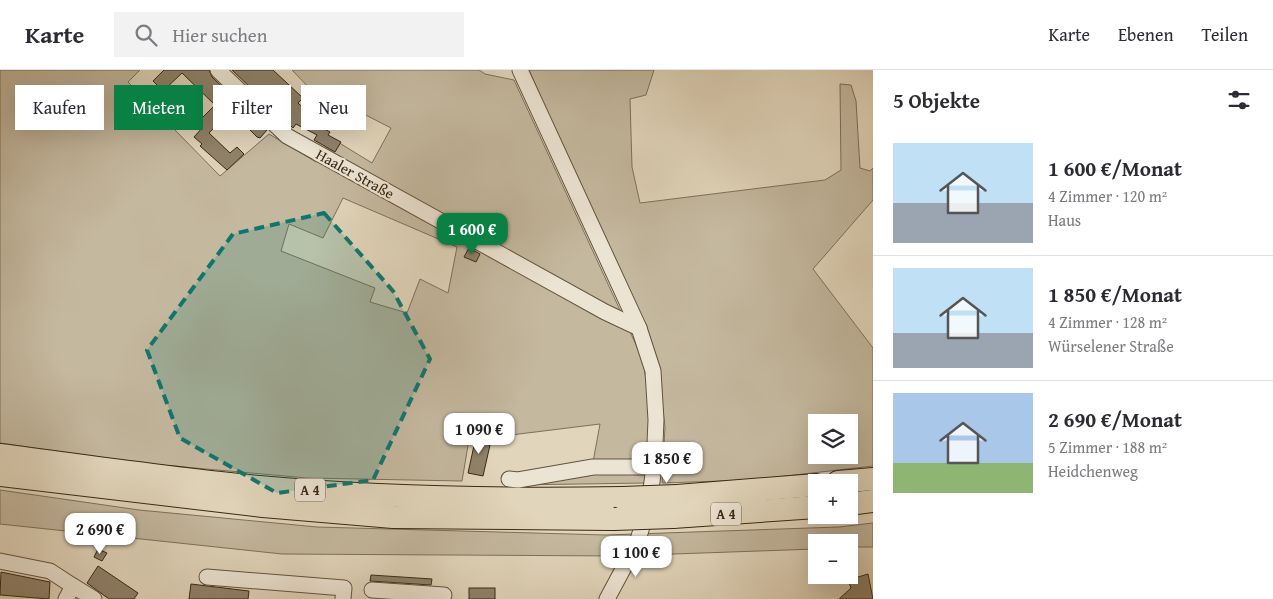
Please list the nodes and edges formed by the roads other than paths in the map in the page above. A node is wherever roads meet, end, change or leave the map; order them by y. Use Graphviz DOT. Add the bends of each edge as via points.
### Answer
graph roads {
  1 [pos="218,70"];
  2 [pos="520,70"];
  3 [pos="639,328"];
  4 [pos="0,455"];
  5 [pos="654,467"];
  6 [pos="0,475"];
  7 [pos="873,478"];
  8 [pos="509,479"];
  9 [pos="858,480"];
  10 [pos="808,486"];
  11 [pos="873,501"];
  12 [pos="858,503"];
  13 [pos="675,507"];
  14 [pos="808,507"];
  15 [pos="0,562"];
  16 [pos="207,577"];
  17 [pos="372,590"];
  18 [pos="444,592"];
  19 [pos="69,593"];
  20 [pos="344,594"];
  21 [pos="94,599"];
  22 [pos="607,599"];
  1 -- 3 [label="street, Haaler Straße" via="287,136"];
  2 -- 3 [label="street"];
  3 -- 5 [label="street" via="653,371"];
  4 -- 13 [label="highway, A 4, bridge" via="259,487 391,496 528,500 622,498"];
  5 -- 8 [label="street" via="593,467"];
  5 -- 22 [label="street" via="637,543"];
  6 -- 13 [label="highway, A 4, bridge" via="262,506 392,516 614,520"];
  7 -- 9 [label="highway"];
  10 -- 13 [label="highway, A 4"];
  11 -- 12 [label="highway"];
  13 -- 14 [label="highway, A 4"];
  15 -- 19 [label="street" via="50,571"];
  16 -- 20 [label="street"];
  17 -- 18 [label="street"];
  19 -- 21 [label="street"];
}
